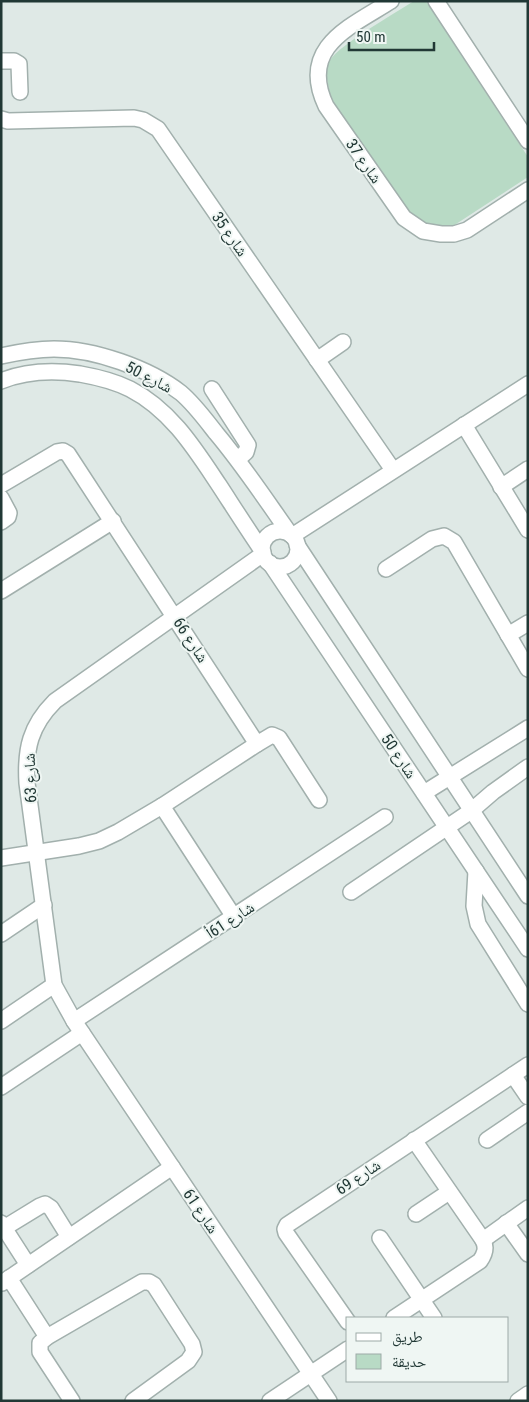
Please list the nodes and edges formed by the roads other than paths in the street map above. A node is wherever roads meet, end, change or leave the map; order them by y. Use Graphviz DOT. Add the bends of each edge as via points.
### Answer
graph roads {
  1 [pos="391,1"];
  2 [pos="436,1"];
  3 [pos="1,62"];
  4 [pos="20,92"];
  5 [pos="1,119"];
  6 [pos="528,141"];
  7 [pos="528,190"];
  8 [pos="343,342"];
  9 [pos="1,356"];
  10 [pos="317,360"];
  11 [pos="1,380"];
  12 [pos="528,384"];
  13 [pos="212,390"];
  14 [pos="464,425"];
  15 [pos="238,459"];
  16 [pos="528,469"];
  17 [pos="393,470"];
  18 [pos="1,485"];
  19 [pos="501,487"];
  20 [pos="1,498"];
  21 [pos="113,521"];
  22 [pos="1,522"];
  23 [pos="528,530"];
  24 [pos="293,538"];
  25 [pos="265,556"];
  26 [pos="386,568"];
  27 [pos="1,591"];
  28 [pos="175,616"];
  29 [pos="528,622"];
  30 [pos="508,634"];
  31 [pos="528,669"];
  32 [pos="528,728"];
  33 [pos="257,744"];
  34 [pos="528,767"];
  35 [pos="449,776"];
  36 [pos="424,793"];
  37 [pos="319,800"];
  38 [pos="162,806"];
  39 [pos="471,811"];
  40 [pos="386,817"];
  41 [pos="447,828"];
  42 [pos="37,853"];
  43 [pos="1,858"];
  44 [pos="476,871"];
  45 [pos="351,892"];
  46 [pos="528,896"];
  47 [pos="44,905"];
  48 [pos="234,918"];
  49 [pos="1,934"];
  50 [pos="528,949"];
  51 [pos="54,985"];
  52 [pos="528,1004"];
  53 [pos="1,1020"];
  54 [pos="78,1027"];
  55 [pos="528,1065"];
  56 [pos="513,1074"];
  57 [pos="1,1087"];
  58 [pos="528,1097"];
  59 [pos="528,1112"];
  60 [pos="414,1140"];
  61 [pos="486,1140"];
  62 [pos="172,1167"];
  63 [pos="449,1192"];
  64 [pos="528,1208"];
  65 [pos="416,1214"];
  66 [pos="506,1223"];
  67 [pos="3,1225"];
  68 [pos="69,1237"];
  69 [pos="380,1238"];
  70 [pos="483,1240"];
  71 [pos="528,1254"];
  72 [pos="28,1265"];
  73 [pos="5,1281"];
  74 [pos="422,1300"];
  75 [pos="396,1317"];
  76 [pos="433,1317"];
  77 [pos="346,1319"];
  78 [pos="47,1337"];
  79 [pos="346,1350"];
  80 [pos="310,1374"];
  81 [pos="528,1394"];
  82 [pos="72,1401"];
  83 [pos="133,1401"];
  84 [pos="270,1401"];
  85 [pos="329,1401"];
  86 [pos="518,1401"];
  1 -- 7 [label="street, شارع 37" via="331,41 321,57 317,78 326,106 404,218 423,230 454,234 478,224"];
  2 -- 6 [label="street"];
  3 -- 4 [label="street" via="19,64"];
  5 -- 10 [label="street, شارع 35" via="8,122 134,118 151,123"];
  8 -- 10 [label="street"];
  9 -- 15 [label="street, شارع 50" via="54,348 82,351 133,366 181,394"];
  10 -- 17 [label="street, شارع 35"];
  11 -- 25 [label="street, شارع 50" via="43,372 101,377 130,389 157,406 197,451"];
  12 -- 14 [label="street"];
  13 -- 15 [label="street" via="248,445"];
  14 -- 17 [label="street"];
  14 -- 19 [label="street"];
  15 -- 24 [label="street, شارع 50"];
  16 -- 19 [label="street"];
  17 -- 24 [label="street"];
  18 -- 21 [label="street, شارع 66" via="63,451"];
  19 -- 23 [label="street"];
  20 -- 22 [label="street" via="9,513"];
  21 -- 27 [label="street"];
  21 -- 28 [label="street, شارع 66"];
  24 -- 25 [label="street" via="280,531 270,534 264,542"];
  24 -- 25 [label="street" via="296,555 290,563 280,566"];
  24 -- 35 [label="street, شارع 50"];
  25 -- 28 [label="street, شارع 63"];
  25 -- 36 [label="street, شارع 50"];
  26 -- 30 [label="street" via="432,539 444,536 454,542"];
  28 -- 33 [label="street, شارع 66"];
  28 -- 42 [label="street, شارع 63" via="55,701 36,724 30,739 26,769"];
  29 -- 30 [label="street"];
  30 -- 31 [label="street"];
  32 -- 35 [label="street"];
  33 -- 37 [label="street" via="272,735 279,738"];
  33 -- 38 [label="street"];
  34 -- 39 [label="street"];
  35 -- 36 [label="street"];
  35 -- 39 [label="street, شارع 50"];
  36 -- 41 [label="street, شارع 50"];
  38 -- 42 [label="street" via="99,841"];
  38 -- 48 [label="street"];
  39 -- 41 [label="street"];
  39 -- 46 [label="street, شارع 50"];
  40 -- 48 [label="street, شارع 61أ"];
  41 -- 44 [label="street, شارع 50"];
  41 -- 45 [label="street"];
  42 -- 43 [label="street"];
  42 -- 47 [label="street, شارع 63"];
  44 -- 50 [label="street, شارع 50"];
  44 -- 52 [label="street" via="474,906 478,924"];
  47 -- 49 [label="street"];
  47 -- 51 [label="street, شارع 63"];
  48 -- 54 [label="street, شارع 61أ"];
  51 -- 53 [label="street"];
  51 -- 54 [label="street, شارع 63"];
  54 -- 57 [label="street, شارع 61أ"];
  54 -- 62 [label="street, شارع 61"];
  55 -- 56 [label="street, شارع 69"];
  56 -- 58 [label="street"];
  56 -- 60 [label="street, شارع 69"];
  59 -- 61 [label="street"];
  60 -- 63 [label="street"];
  60 -- 77 [label="street, شارع 69" via="286,1227 286,1233"];
  62 -- 68 [label="street"];
  62 -- 80 [label="street, شارع 61"];
  63 -- 65 [label="street"];
  63 -- 70 [label="street"];
  64 -- 66 [label="street"];
  66 -- 70 [label="street"];
  66 -- 71 [label="street"];
  67 -- 68 [label="street" via="45,1204 52,1208"];
  67 -- 72 [label="street"];
  68 -- 72 [label="street"];
  69 -- 74 [label="street"];
  70 -- 74 [label="street" via="485,1252 480,1261"];
  72 -- 73 [label="street"];
  73 -- 78 [label="street"];
  74 -- 75 [label="street"];
  74 -- 76 [label="street"];
  78 -- 82 [label="street" via="40,1343 40,1352"];
  78 -- 83 [label="street" via="142,1282 152,1283 194,1352 188,1362"];
  79 -- 80 [label="street"];
  80 -- 84 [label="street"];
  80 -- 85 [label="street, شارع 61"];
  81 -- 86 [label="street"];
}
